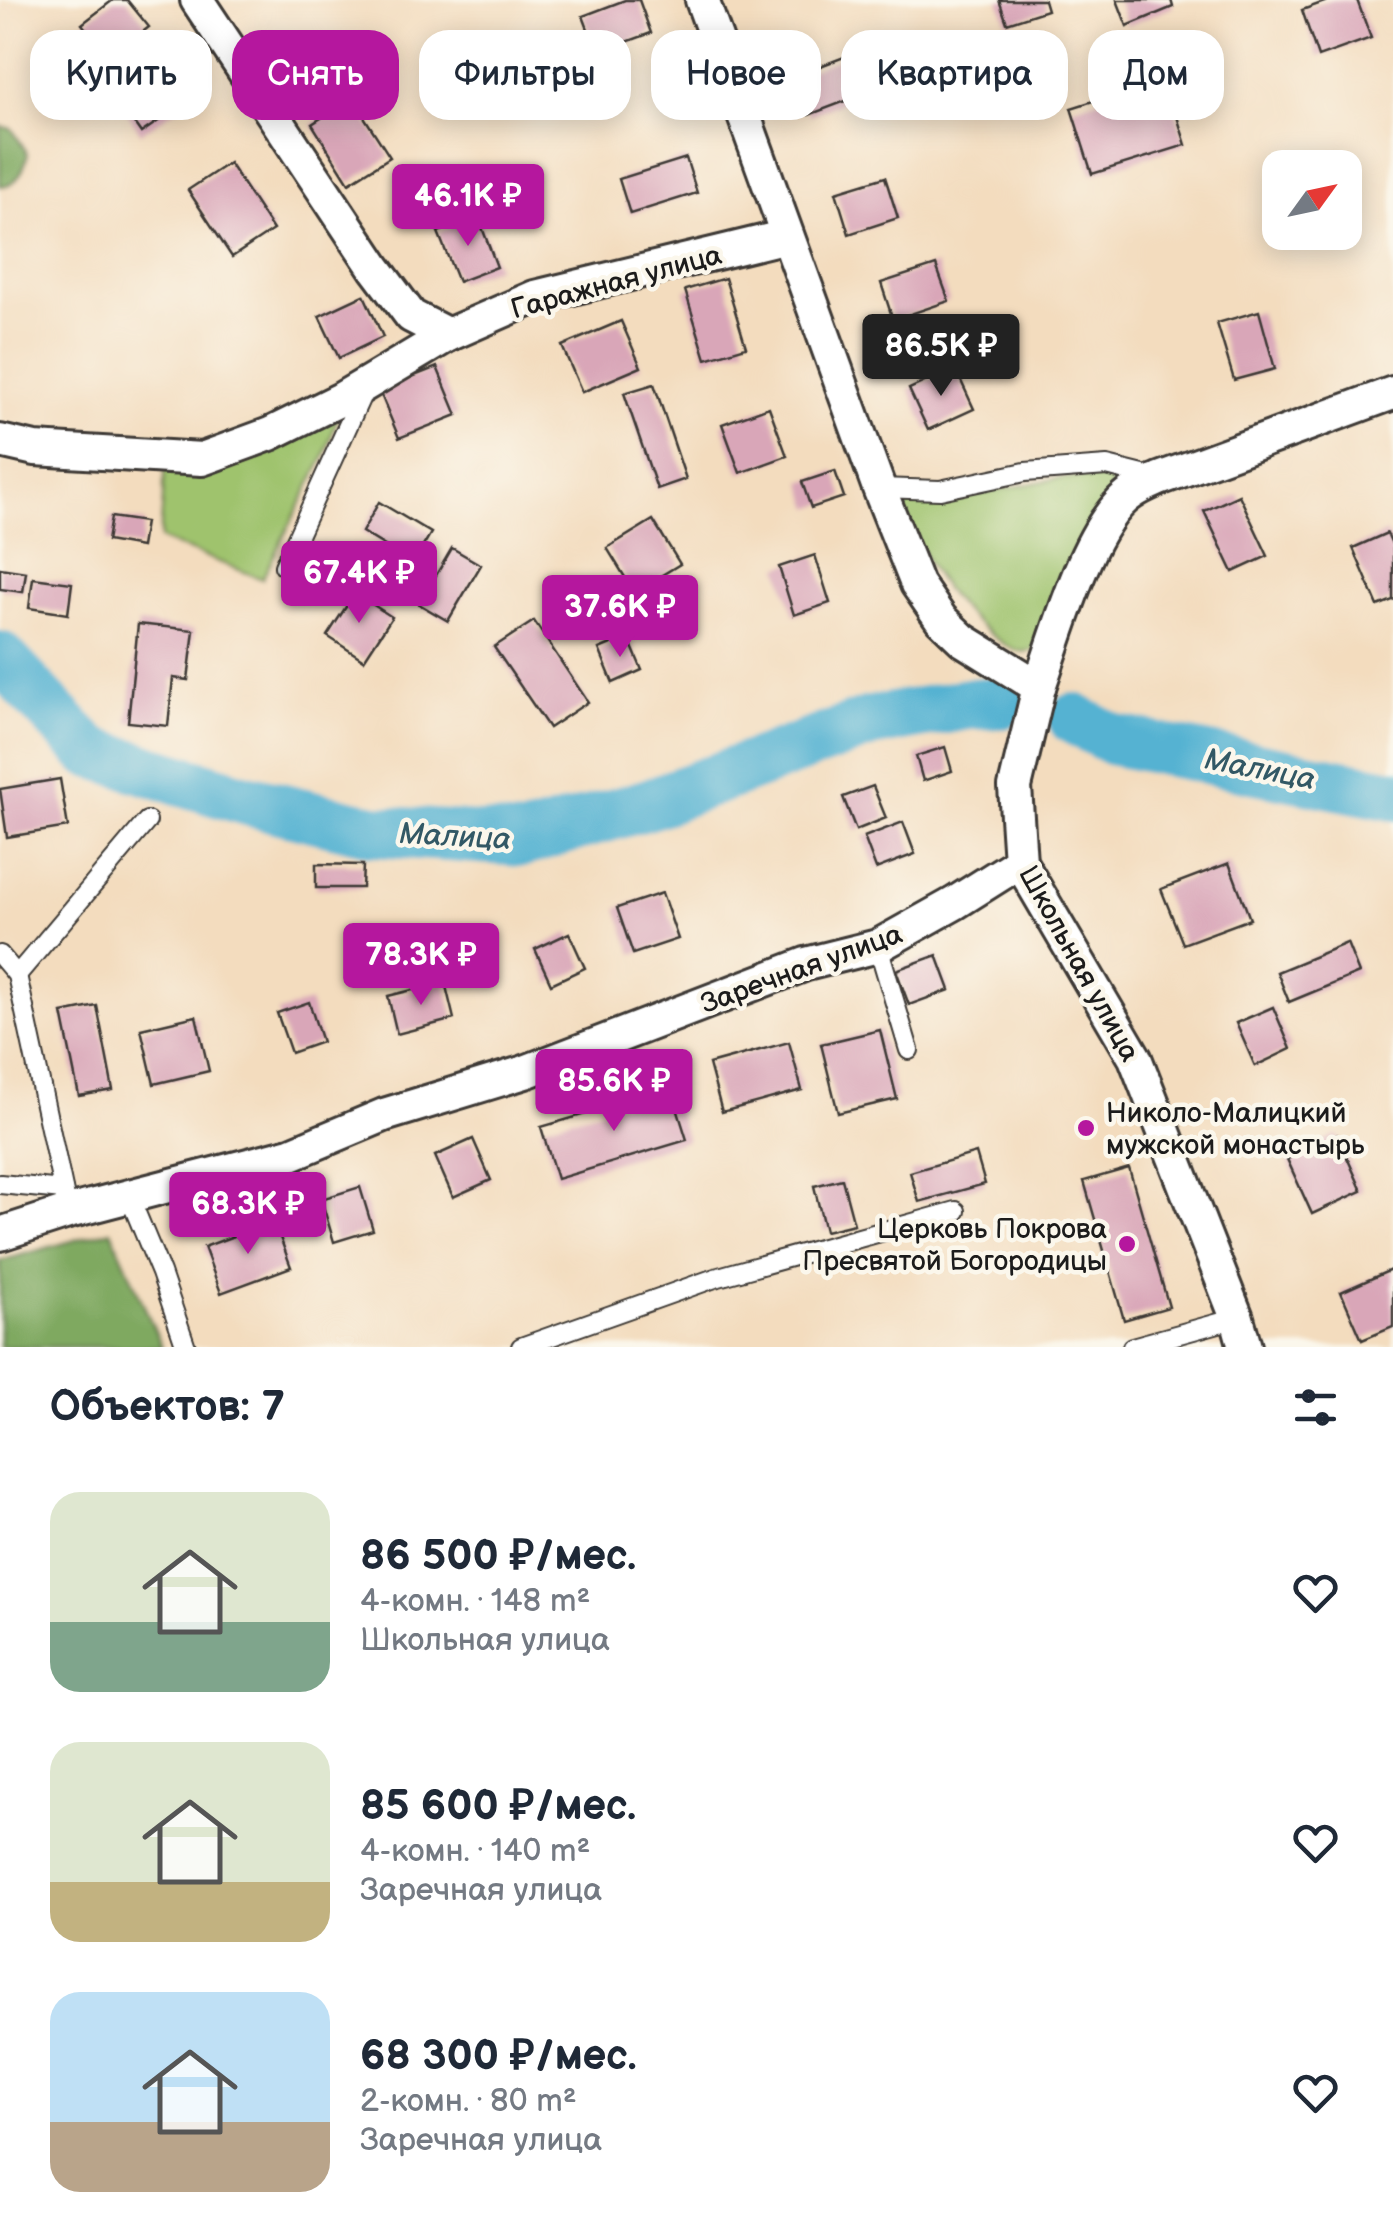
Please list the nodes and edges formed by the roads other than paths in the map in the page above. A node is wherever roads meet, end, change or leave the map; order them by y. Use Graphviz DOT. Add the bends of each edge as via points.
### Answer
graph roads {
  1 [pos="196,0"];
  2 [pos="702,0"];
  3 [pos="787,236"];
  4 [pos="448,335"];
  5 [pos="367,383"];
  6 [pos="1393,393"];
  7 [pos="0,441"];
  8 [pos="1159,478"];
  9 [pos="879,488"];
  10 [pos="284,566"];
  11 [pos="1040,686"];
  12 [pos="147,821"];
  13 [pos="1020,862"];
  14 [pos="878,946"];
  15 [pos="0,955"];
  16 [pos="18,975"];
  17 [pos="908,1050"];
  18 [pos="0,1184"];
  19 [pos="129,1196"];
  20 [pos="66,1201"];
  21 [pos="956,1211"];
  22 [pos="0,1234"];
  23 [pos="1241,1332"];
  24 [pos="186,1347"];
  25 [pos="520,1347"];
  26 [pos="1132,1347"];
  1 -- 4 [label="street" via="411,316"];
  2 -- 3 [label="street"];
  3 -- 4 [label="street, Гаражная улица" via="535,297"];
  3 -- 9 [label="street"];
  4 -- 5 [label="street, Гаражная улица"];
  5 -- 7 [label="street, Гаражная улица" via="270,434 202,459"];
  5 -- 10 [label="lane"];
  6 -- 8 [label="street, Школьная улица"];
  8 -- 9 [label="lane" via="1107,466 1025,472 940,490"];
  8 -- 11 [label="street, Школьная улица" via="1129,494 1099,530"];
  9 -- 11 [label="street" via="917,584 941,618 964,640"];
  11 -- 13 [label="street, Школьная улица" via="1015,787"];
  12 -- 16 [label="lane"];
  13 -- 14 [label="street, Заречная улица"];
  13 -- 23 [label="street, Школьная улица" via="1135,1058"];
  14 -- 17 [label="lane"];
  14 -- 19 [label="street, Заречная улица" via="806,964 525,1072 384,1114 290,1154"];
  15 -- 16 [label="lane"];
  16 -- 20 [label="lane"];
  18 -- 20 [label="lane"];
  19 -- 20 [label="street, Заречная улица"];
  19 -- 24 [label="lane"];
  20 -- 22 [label="street, Заречная улица"];
  21 -- 25 [label="lane" via="715,1278"];
  23 -- 26 [label="lane"];
}
